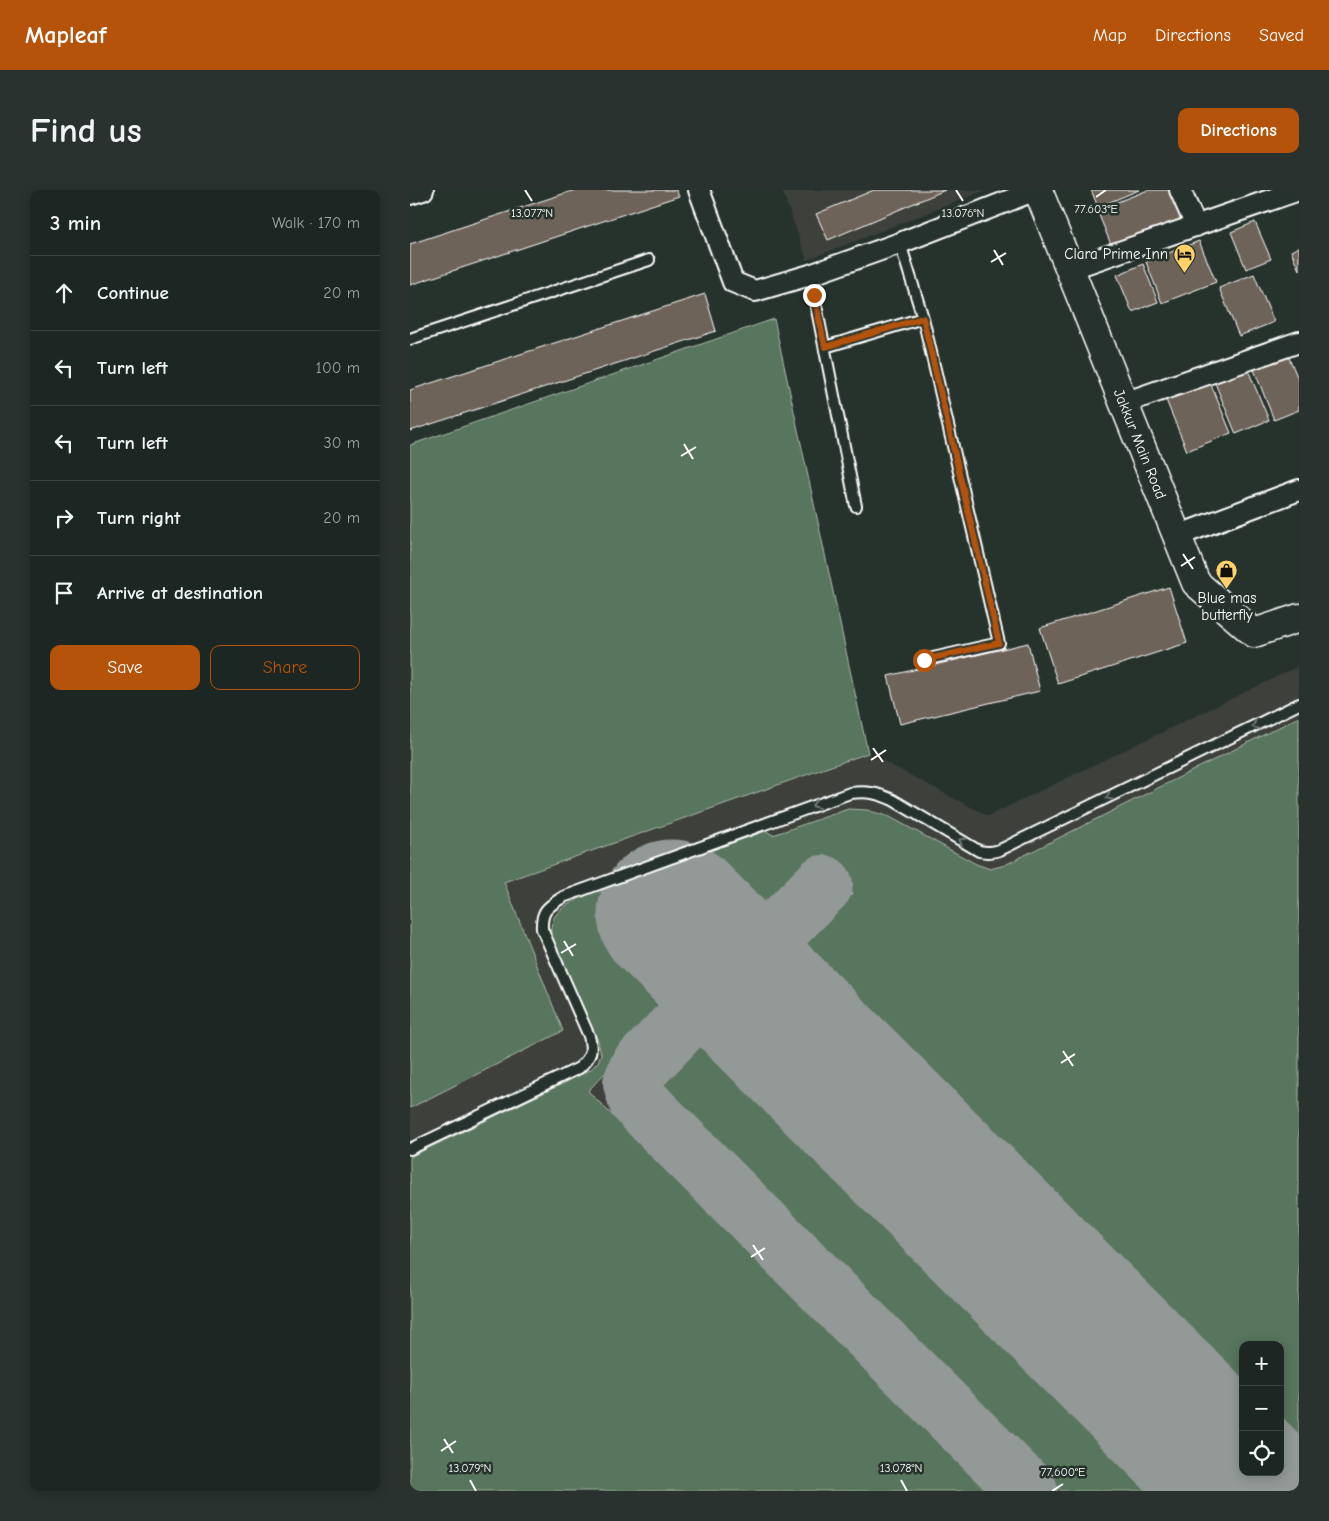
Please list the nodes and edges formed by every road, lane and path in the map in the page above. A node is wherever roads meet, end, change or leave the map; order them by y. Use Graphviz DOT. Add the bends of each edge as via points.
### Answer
graph roads {
  1 [pos="423,190"];
  2 [pos="699,190"];
  3 [pos="1037,190"];
  4 [pos="1180,190"];
  5 [pos="1299,190"];
  6 [pos="410,194"];
  7 [pos="1196,226"];
  8 [pos="900,243"];
  9 [pos="649,260"];
  10 [pos="1070,269"];
  11 [pos="810,275"];
  12 [pos="923,318"];
  13 [pos="410,339"];
  14 [pos="1299,342"];
  15 [pos="825,347"];
  16 [pos="1124,404"];
  17 [pos="1299,490"];
  18 [pos="856,506"];
  19 [pos="1178,536"];
  20 [pos="1299,618"];
  21 [pos="924,660"];
  22 [pos="1299,704"];
  23 [pos="410,1149"];
  1 -- 6 [label="street"];
  2 -- 11 [label="street" via="733,282 755,291"];
  3 -- 8 [label="street"];
  3 -- 10 [label="street, Jakkur Main Road"];
  4 -- 7 [label="street"];
  5 -- 7 [label="street"];
  7 -- 10 [label="street"];
  8 -- 11 [label="street"];
  8 -- 12 [label="lane"];
  9 -- 13 [label="lane"];
  10 -- 16 [label="street, Jakkur Main Road"];
  11 -- 15 [label="lane"];
  12 -- 15 [label="lane"];
  12 -- 21 [label="lane" via="999,643"];
  14 -- 16 [label="street"];
  15 -- 18 [label="lane"];
  16 -- 19 [label="street, Jakkur Main Road"];
  17 -- 19 [label="street"];
  19 -- 20 [label="street, Jakkur Main Road" via="1196,583 1254,633"];
  22 -- 23 [label="lane, one-way" via="989,853 979,851 893,800 865,791 850,793 563,897 548,906 542,918 542,929 588,1036 592,1048 587,1060 579,1068"];
}
